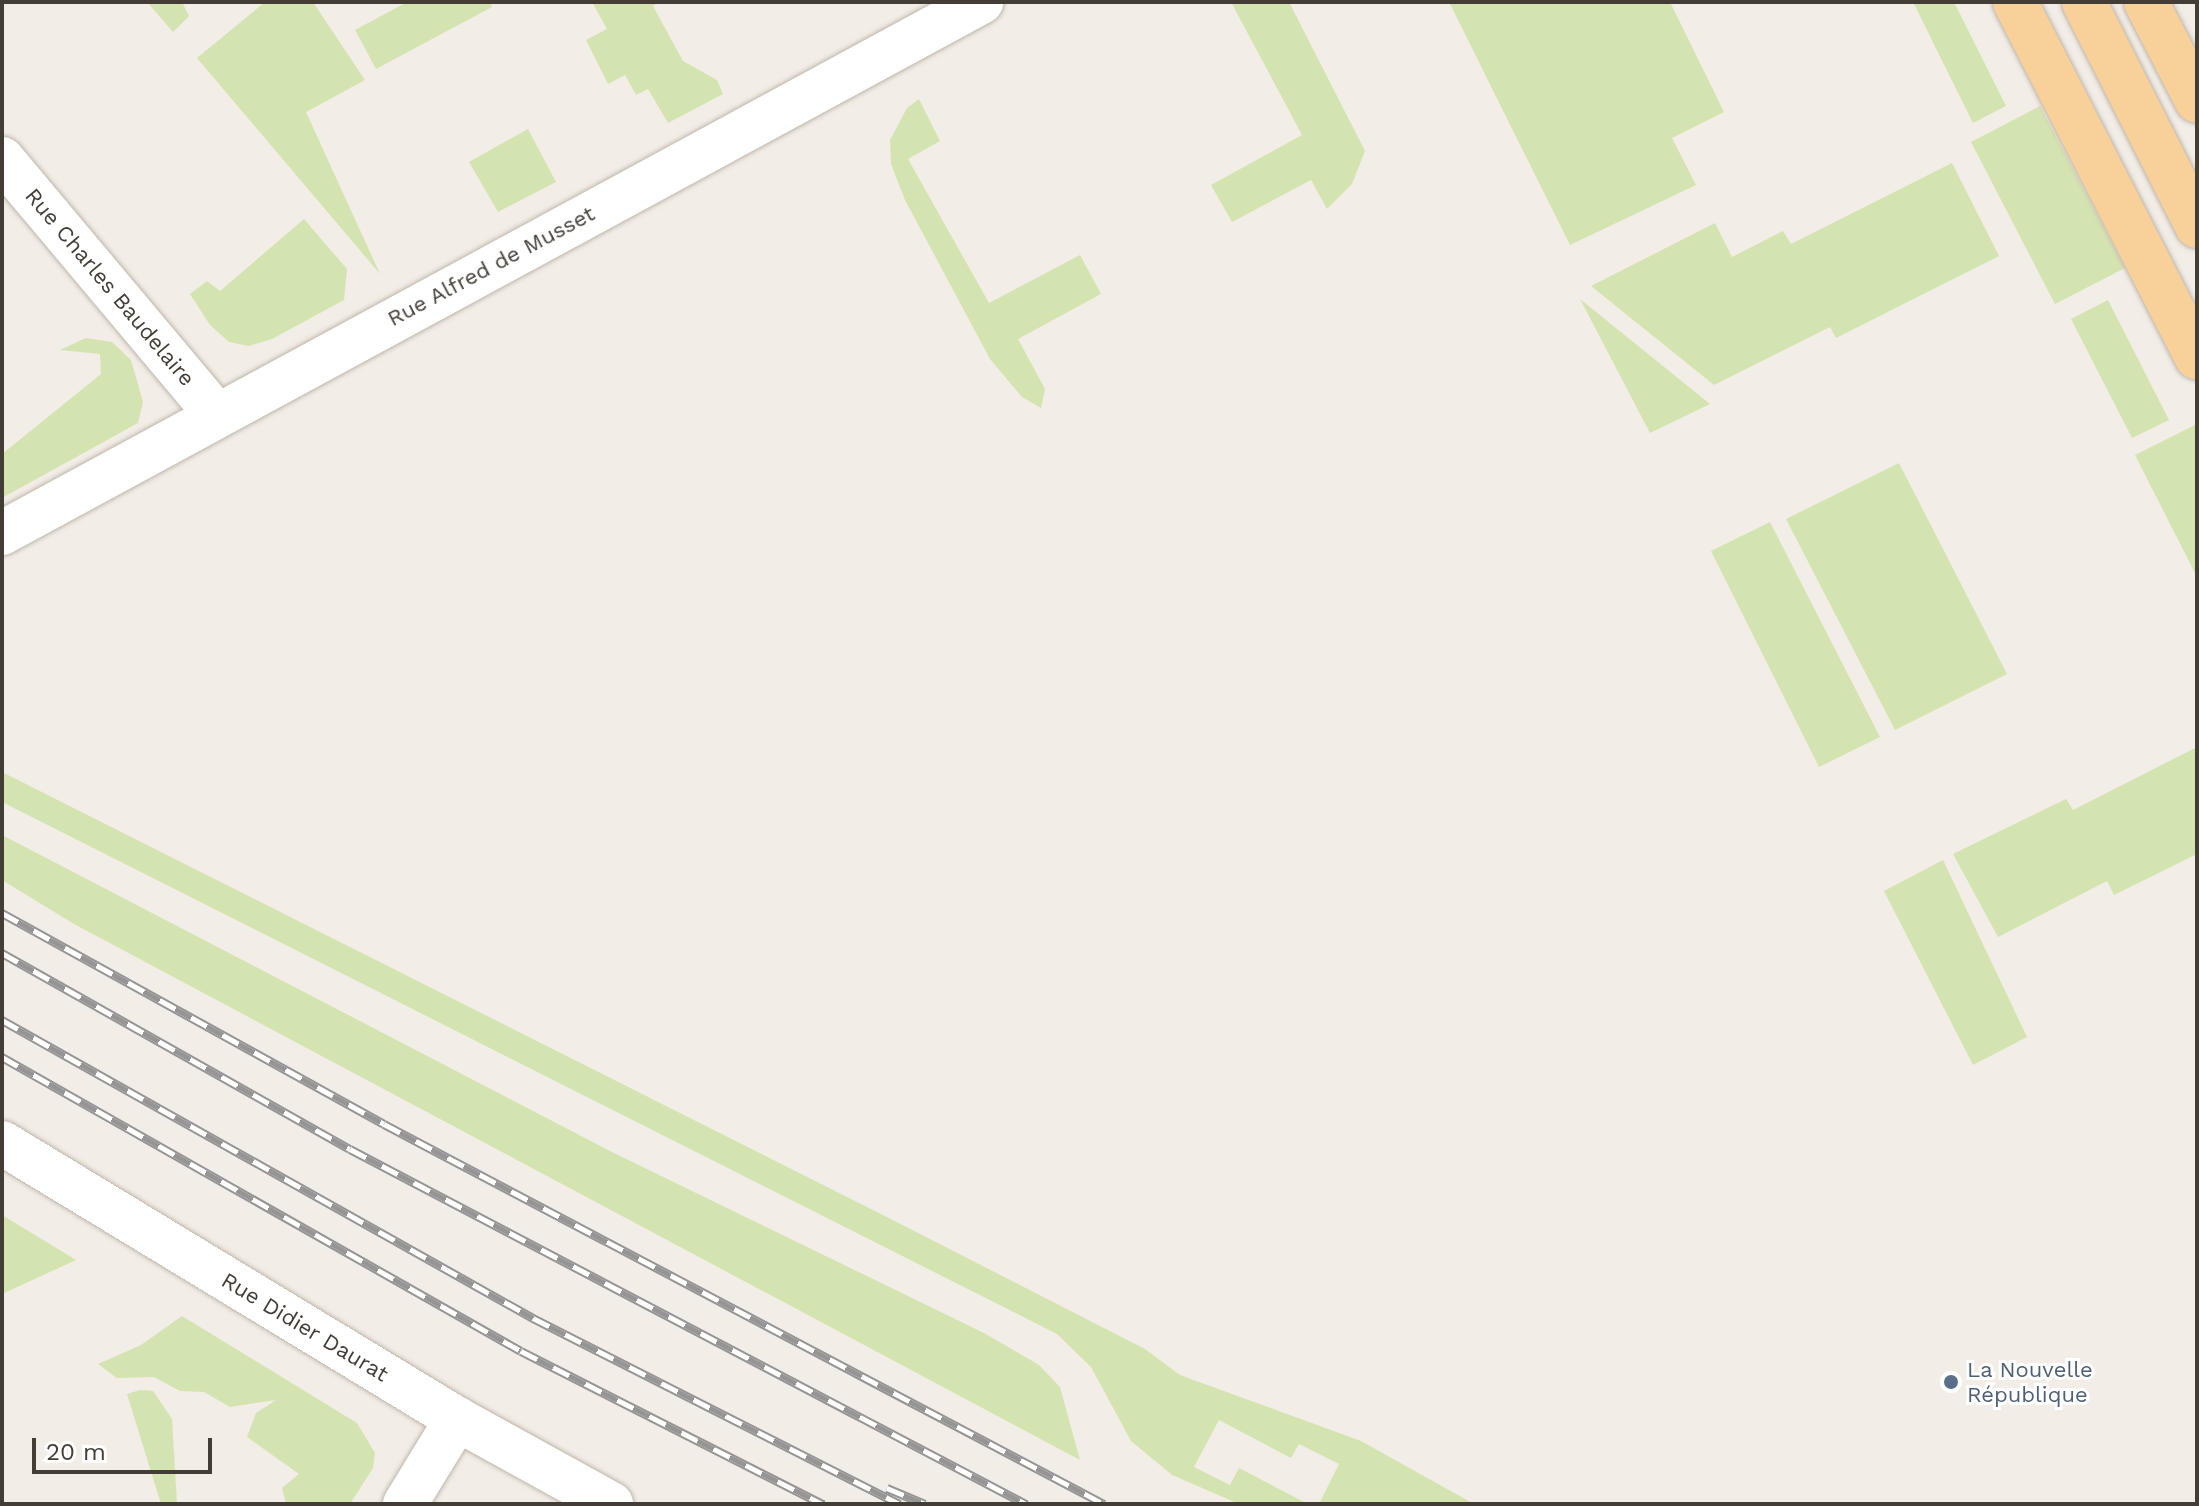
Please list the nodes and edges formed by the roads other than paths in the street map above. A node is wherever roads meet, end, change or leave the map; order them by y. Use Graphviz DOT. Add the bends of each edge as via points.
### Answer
graph roads {
  1 [pos="981,2"];
  2 [pos="2015,2"];
  3 [pos="2084,2"];
  4 [pos="2146,2"];
  5 [pos="2197,101"];
  6 [pos="2,159"];
  7 [pos="2197,226"];
  8 [pos="2197,357"];
  9 [pos="217,415"];
  10 [pos="2,533"];
  11 [pos="2,1143"];
  12 [pos="457,1419"];
  13 [pos="405,1504"];
  14 [pos="611,1504"];
  1 -- 9 [label="street, Rue Alfred de Musset"];
  2 -- 8 [label="main road"];
  3 -- 7 [label="main road"];
  4 -- 5 [label="main road"];
  6 -- 9 [label="street, Rue Charles Baudelaire"];
  9 -- 10 [label="street, Rue Alfred de Musset"];
  11 -- 12 [label="street, Rue Didier Daurat"];
  12 -- 13 [label="street"];
  12 -- 14 [label="street, Rue Didier Daurat"];
}
